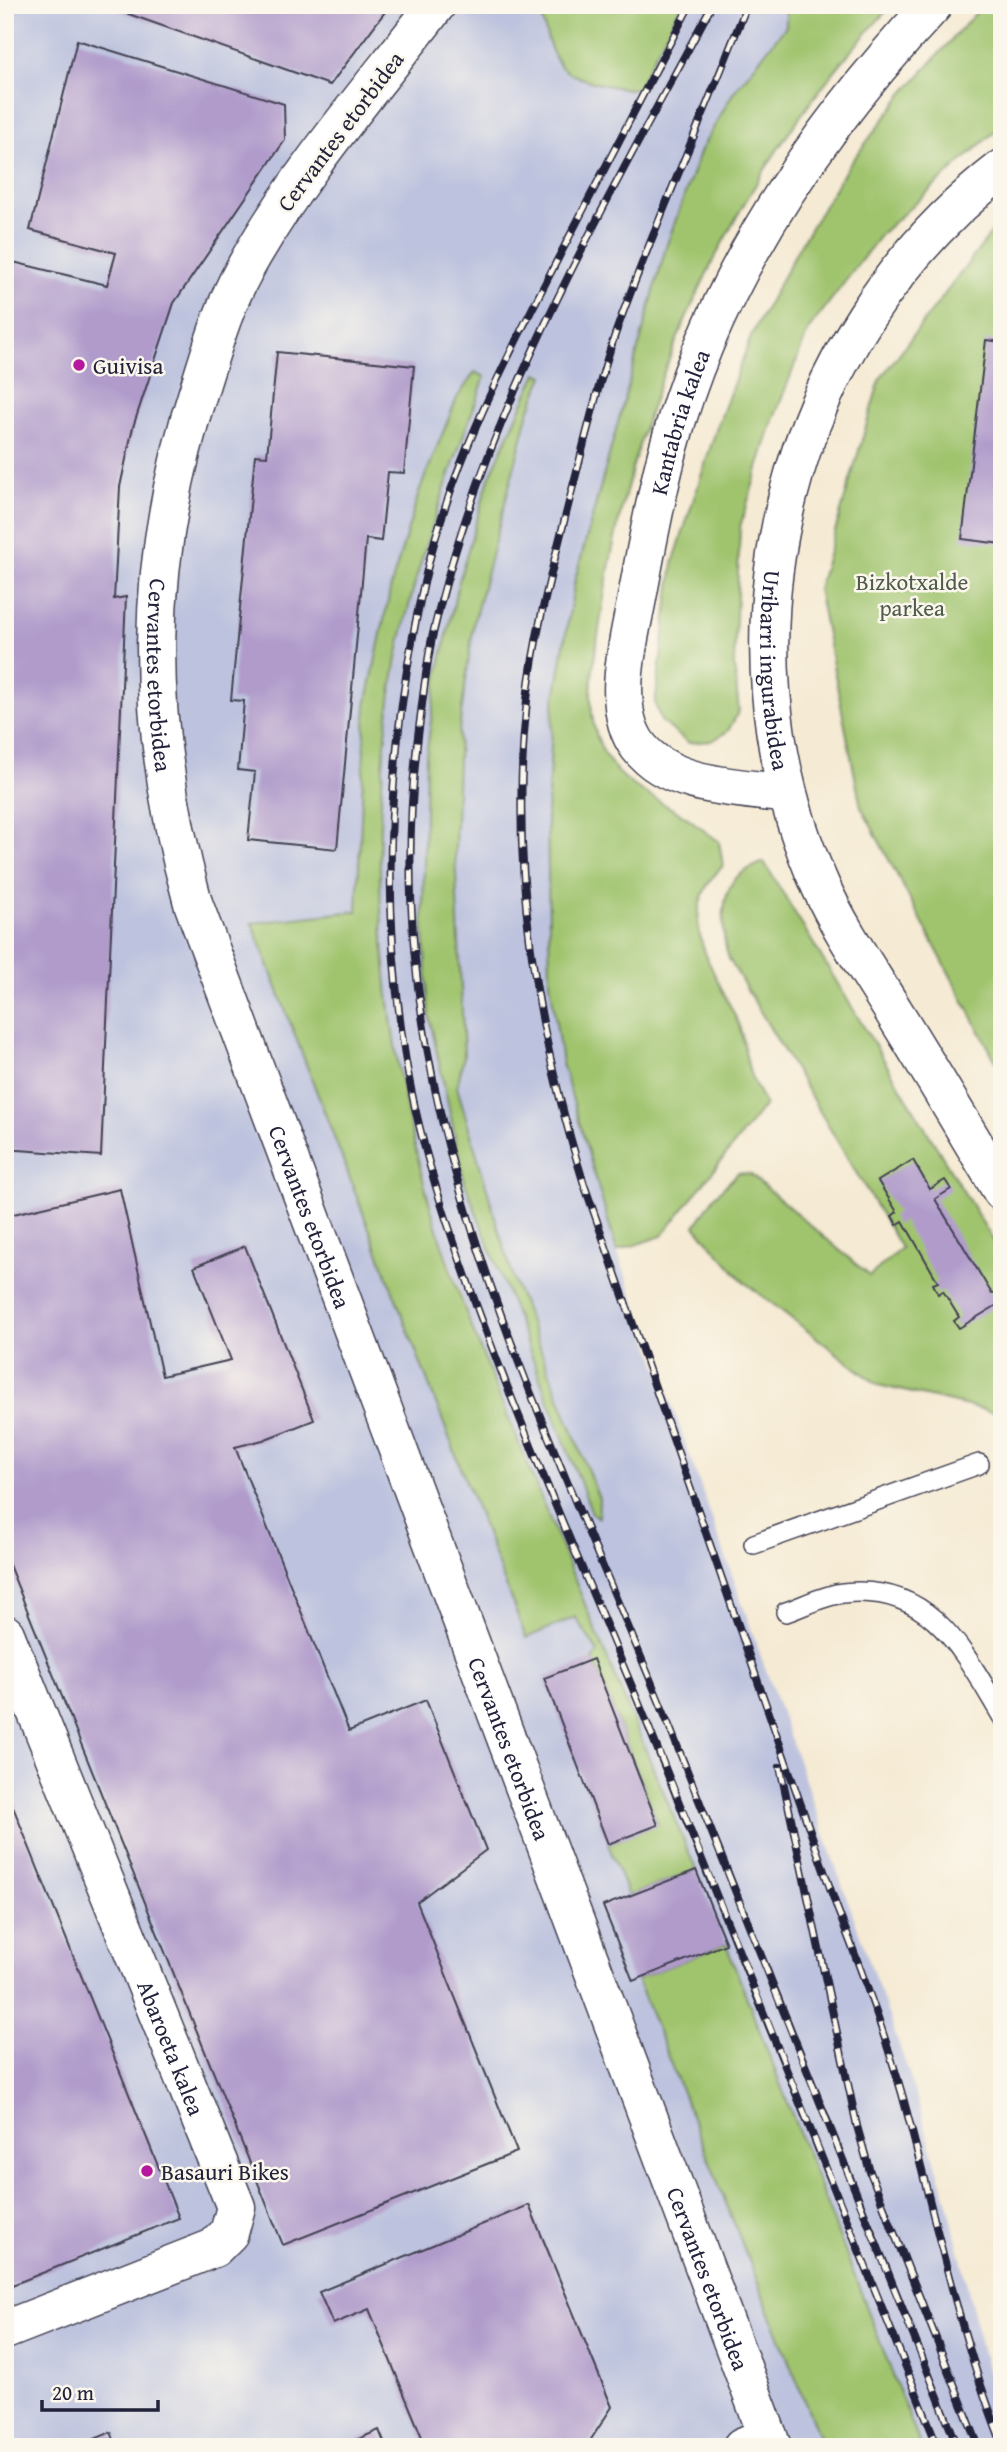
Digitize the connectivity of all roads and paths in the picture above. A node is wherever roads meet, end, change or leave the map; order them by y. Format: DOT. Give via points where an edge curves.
graph roads {
  1 [pos="436,5"];
  2 [pos="933,5"];
  3 [pos="1002,169"];
  4 [pos="787,794"];
  5 [pos="1002,1191"];
  6 [pos="979,1464"];
  7 [pos="754,1544"];
  8 [pos="786,1612"];
  9 [pos="5,1634"];
  10 [pos="1002,1716"];
  11 [pos="5,2330"];
  12 [pos="761,2443"];
  1 -- 12 [label="street, Cervantes etorbidea" via="280,209 222,317 183,437 162,549 154,622 163,768 192,903 484,1674"];
  2 -- 4 [label="street, Kantabria kalea" via="851,99 799,169 723,305 669,445 634,611 625,694 628,727 638,746 673,772"];
  3 -- 4 [label="street, Uribarri ingurabidea" via="971,193 889,284 843,354 796,459 771,585 769,646 774,723"];
  4 -- 5 [label="street, Uribarri ingurabidea" via="821,887 846,934"];
  6 -- 7 [label="lane"];
  8 -- 10 [label="lane" via="840,1593 881,1592 923,1609 958,1645"];
  9 -- 11 [label="street, Abaroeta kalea" via="236,2207 229,2233 214,2248"];
}
